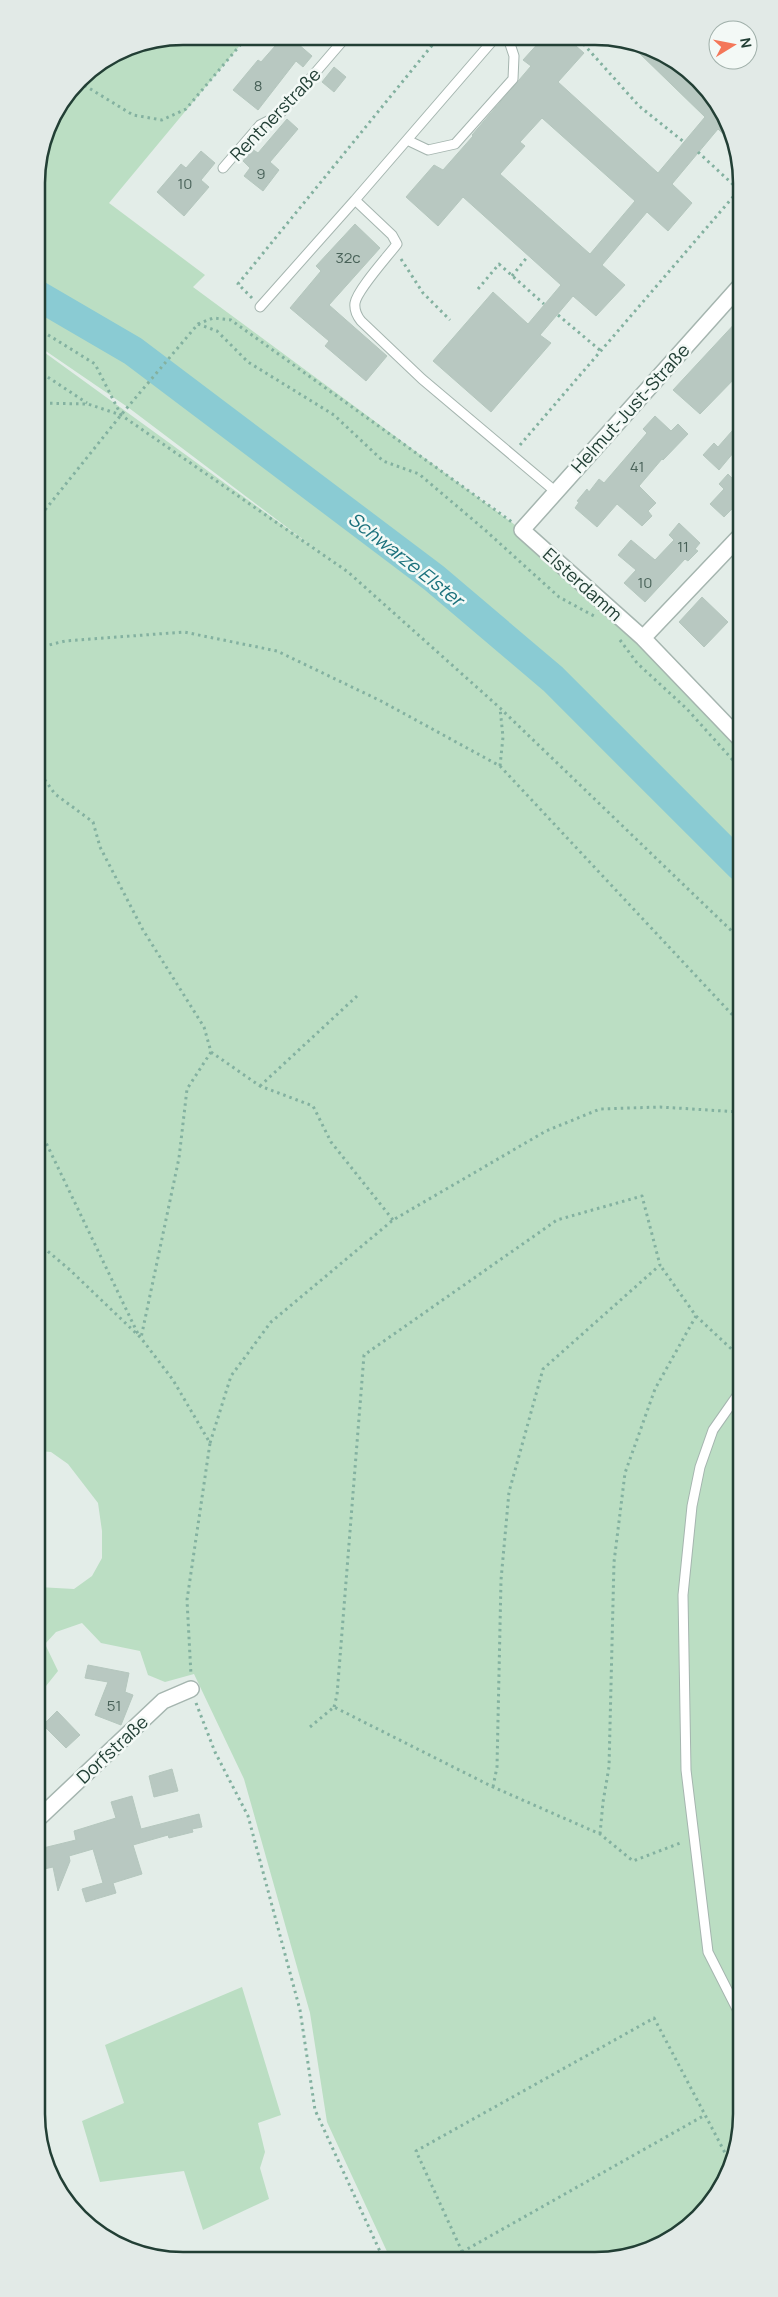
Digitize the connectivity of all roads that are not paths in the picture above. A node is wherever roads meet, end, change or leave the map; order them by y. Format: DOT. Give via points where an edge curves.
graph roads {
  1 [pos="339,45"];
  2 [pos="489,45"];
  3 [pos="510,45"];
  4 [pos="407,140"];
  5 [pos="223,168"];
  6 [pos="355,200"];
  7 [pos="733,294"];
  8 [pos="260,307"];
  9 [pos="556,492"];
  10 [pos="522,530"];
  11 [pos="733,544"];
  12 [pos="643,638"];
  13 [pos="733,732"];
  14 [pos="733,1400"];
  15 [pos="191,1689"];
  16 [pos="45,1812"];
  17 [pos="733,2001"];
  1 -- 5 [label="lane, Rentnerstraße" via="278,116 260,125"];
  2 -- 4 [label="lane"];
  3 -- 4 [label="lane" via="514,56 513,80 454,144 428,150"];
  4 -- 6 [label="lane"];
  6 -- 8 [label="lane"];
  6 -- 9 [label="lane" via="397,244 358,295 356,314 422,379"];
  7 -- 9 [label="street, Helmut-Just-Straße"];
  9 -- 10 [label="street, Helmut-Just-Straße"];
  10 -- 12 [label="street, Elsterdamm"];
  11 -- 12 [label="street"];
  12 -- 13 [label="street, Elsterdamm"];
  14 -- 17 [label="lane" via="713,1430 700,1467 692,1506 684,1586 686,1770 708,1952"];
  15 -- 16 [label="street, Dorfstraße" via="163,1701"];
}
